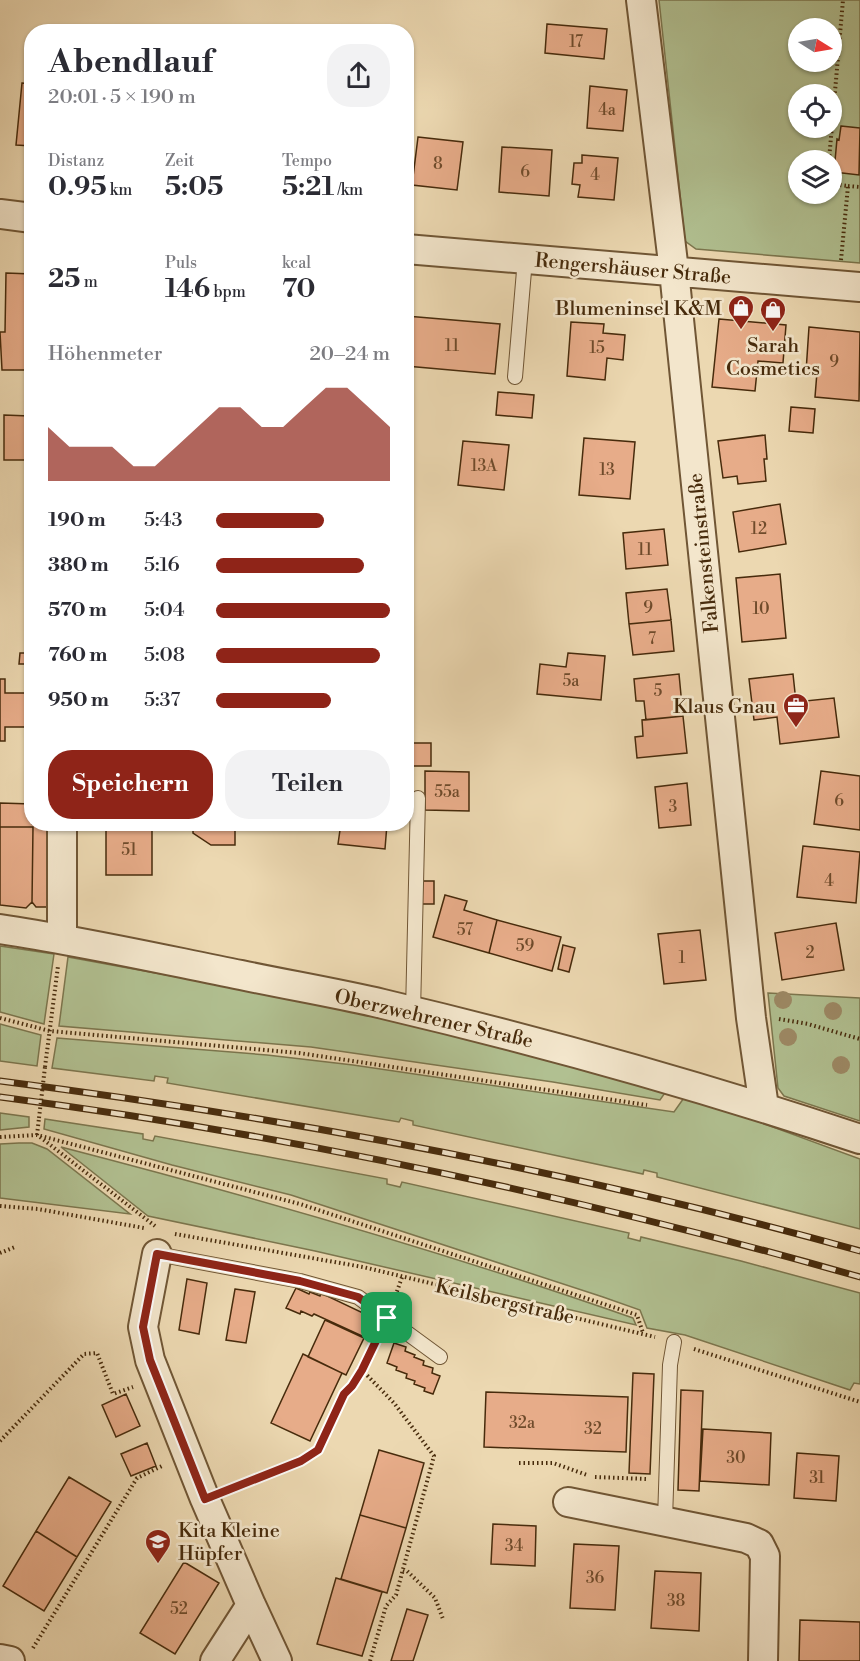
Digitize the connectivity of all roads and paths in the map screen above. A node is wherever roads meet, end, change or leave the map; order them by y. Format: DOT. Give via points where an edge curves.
graph roads {
  1 [pos="641,0"];
  2 [pos="843,0"];
  3 [pos="831,150"];
  4 [pos="842,185"];
  5 [pos="848,186"];
  6 [pos="860,187"];
  7 [pos="0,214"];
  8 [pos="24,217"];
  9 [pos="414,250"];
  10 [pos="525,259"];
  11 [pos="674,271"];
  12 [pos="849,286"];
  13 [pos="515,377"];
  14 [pos="418,798"];
  15 [pos="62,831"];
  16 [pos="0,929"];
  17 [pos="60,952"];
  18 [pos="413,1012"];
  19 [pos="0,1018"];
  20 [pos="779,1019"];
  21 [pos="50,1031"];
  22 [pos="860,1039"];
  23 [pos="678,1082"];
  24 [pos="764,1107"];
  25 [pos="37,1135"];
  26 [pos="0,1137"];
  27 [pos="860,1139"];
  28 [pos="0,1206"];
  29 [pos="133,1211"];
  30 [pos="164,1240"];
  31 [pos="15,1246"];
  32 [pos="0,1253"];
  33 [pos="402,1276"];
  34 [pos="387,1318"];
  35 [pos="644,1334"];
  36 [pos="674,1342"];
  37 [pos="440,1357"];
  38 [pos="362,1370"];
  39 [pos="158,1378"];
  40 [pos="859,1401"];
  41 [pos="0,1442"];
  42 [pos="187,1454"];
  43 [pos="519,1463"];
  44 [pos="666,1479"];
  45 [pos="205,1499"];
  46 [pos="568,1502"];
  47 [pos="665,1520"];
  48 [pos="403,1570"];
  49 [pos="251,1605"];
  50 [pos="443,1619"];
  51 [pos="21,1656"];
  52 [pos="0,1659"];
  53 [pos="215,1661"];
  54 [pos="277,1661"];
  55 [pos="370,1661"];
  56 [pos="763,1661"];
  1 -- 11 [label="street, Falkensteinstraße"];
  2 -- 3 [label="path"];
  4 -- 5 [label="path"];
  5 -- 6 [label="path"];
  5 -- 12 [label="path"];
  7 -- 8 [label="street"];
  9 -- 10 [label="street, Rengershäuser Straße"];
  10 -- 11 [label="street, Rengershäuser Straße"];
  10 -- 13 [label="lane"];
  11 -- 12 [label="street, Rengershäuser Straße"];
  11 -- 24 [label="street, Falkensteinstraße" via="751,1018"];
  14 -- 18 [label="lane"];
  15 -- 17 [label="street"];
  16 -- 17 [label="street, Oberzwehrener Straße"];
  17 -- 18 [label="street, Oberzwehrener Straße"];
  17 -- 21 [label="path"];
  18 -- 23 [label="street, Oberzwehrener Straße"];
  19 -- 21 [label="path"];
  20 -- 22 [label="path"];
  21 -- 23 [label="path" via="299,1053 664,1107"];
  21 -- 25 [label="path, bridge"];
  23 -- 24 [label="street, Oberzwehrener Straße"];
  24 -- 27 [label="street, Oberzwehrener Straße"];
  25 -- 26 [label="path"];
  25 -- 29 [label="path"];
  25 -- 35 [label="path" via="300,1204 519,1275 637,1315"];
  28 -- 30 [label="path, Keilsbergstraße" via="38,1209"];
  30 -- 33 [label="path, Keilsbergstraße" via="363,1267"];
  30 -- 34 [label="lane" via="358,1297"];
  30 -- 39 [label="street" via="143,1327"];
  31 -- 32 [label="path"];
  33 -- 34 [label="path"];
  33 -- 35 [label="path, Keilsbergstraße"];
  34 -- 37 [label="lane"];
  34 -- 38 [label="path"];
  35 -- 36 [label="path, Keilsbergstraße"];
  36 -- 40 [label="path, Keilsbergstraße"];
  36 -- 44 [label="lane"];
  38 -- 45 [label="path" via="344,1394 318,1450 301,1461"];
  38 -- 48 [label="path" via="394,1403 434,1456"];
  39 -- 41 [label="path" via="113,1394 97,1353 84,1354"];
  39 -- 42 [label="street"];
  42 -- 45 [label="street"];
  42 -- 51 [label="path" via="137,1478"];
  43 -- 44 [label="path" via="553,1463 591,1477"];
  44 -- 47 [label="lane"];
  45 -- 49 [label="street"];
  46 -- 47 [label="street"];
  47 -- 56 [label="street" via="759,1544 765,1556"];
  48 -- 50 [label="path" via="435,1598"];
  48 -- 55 [label="path" via="396,1595 386,1606"];
  49 -- 53 [label="street"];
  49 -- 54 [label="street"];
  51 -- 52 [label="street"];
}
